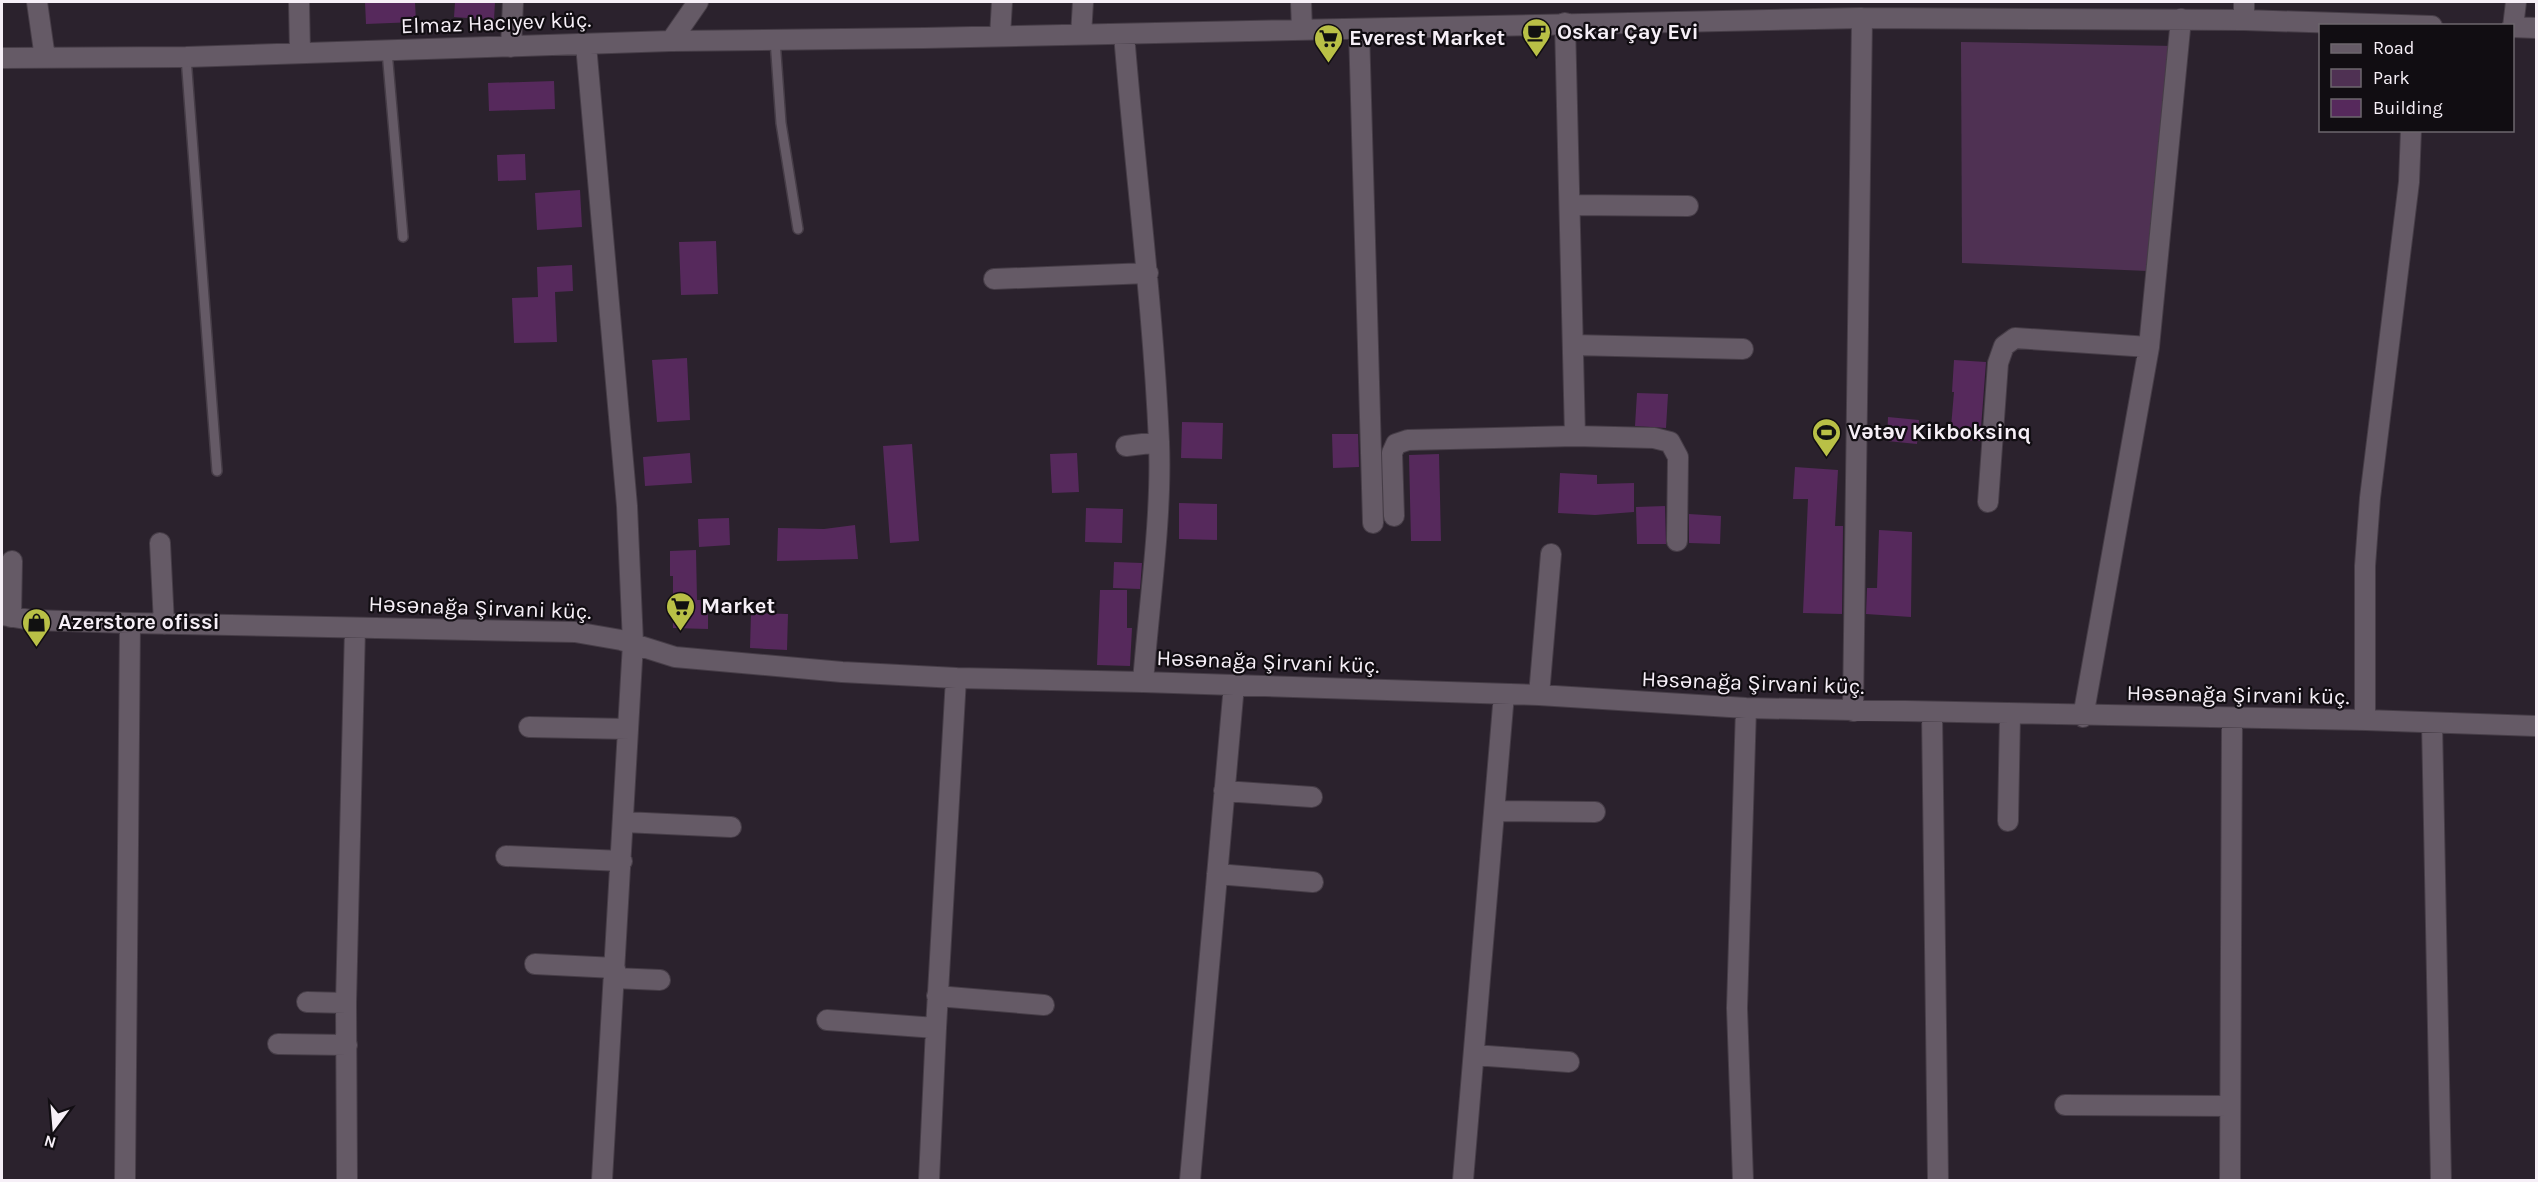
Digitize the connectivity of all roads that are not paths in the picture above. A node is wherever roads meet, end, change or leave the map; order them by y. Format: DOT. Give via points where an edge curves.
graph roads {
  1 [pos="37,2"];
  2 [pos="299,2"];
  3 [pos="513,2"];
  4 [pos="698,2"];
  5 [pos="1002,2"];
  6 [pos="1083,2"];
  7 [pos="1301,2"];
  8 [pos="2516,2"];
  9 [pos="2013,9"];
  10 [pos="2244,11"];
  11 [pos="1862,18"];
  12 [pos="2181,20"];
  13 [pos="1565,23"];
  14 [pos="2402,24"];
  15 [pos="2513,24"];
  16 [pos="2514,27"];
  17 [pos="2536,28"];
  18 [pos="1359,29"];
  19 [pos="1302,30"];
  20 [pos="1124,34"];
  21 [pos="1081,35"];
  22 [pos="1000,36"];
  23 [pos="775,40"];
  24 [pos="671,41"];
  25 [pos="586,45"];
  26 [pos="511,47"];
  27 [pos="387,51"];
  28 [pos="300,53"];
  29 [pos="186,57"];
  30 [pos="2,58"];
  31 [pos="45,58"];
  32 [pos="2411,132"];
  33 [pos="1570,205"];
  34 [pos="1688,206"];
  35 [pos="798,229"];
  36 [pos="403,237"];
  37 [pos="1148,273"];
  38 [pos="994,279"];
  39 [pos="1573,345"];
  40 [pos="2149,347"];
  41 [pos="1743,349"];
  42 [pos="1575,436"];
  43 [pos="1159,442"];
  44 [pos="1126,446"];
  45 [pos="217,471"];
  46 [pos="1988,502"];
  47 [pos="1394,516"];
  48 [pos="1373,523"];
  49 [pos="1677,541"];
  50 [pos="160,543"];
  51 [pos="1551,554"];
  52 [pos="12,561"];
  53 [pos="6,616"];
  54 [pos="130,623"];
  55 [pos="164,624"];
  56 [pos="355,627"];
  57 [pos="633,643"];
  58 [pos="956,678"];
  59 [pos="1143,681"];
  60 [pos="1234,685"];
  61 [pos="1504,694"];
  62 [pos="1539,695"];
  63 [pos="1746,708"];
  64 [pos="1853,711"];
  65 [pos="2536,711"];
  66 [pos="1932,713"];
  67 [pos="2010,715"];
  68 [pos="2083,717"];
  69 [pos="2232,719"];
  70 [pos="2365,720"];
  71 [pos="2432,723"];
  72 [pos="2536,726"];
  73 [pos="529,727"];
  74 [pos="628,729"];
  75 [pos="1224,791"];
  76 [pos="1312,797"];
  77 [pos="1495,811"];
  78 [pos="1595,812"];
  79 [pos="2008,821"];
  80 [pos="624,822"];
  81 [pos="731,827"];
  82 [pos="506,856"];
  83 [pos="622,861"];
  84 [pos="1217,874"];
  85 [pos="1313,882"];
  86 [pos="535,964"];
  87 [pos="614,973"];
  88 [pos="660,981"];
  89 [pos="938,996"];
  90 [pos="307,1002"];
  91 [pos="346,1003"];
  92 [pos="1044,1005"];
  93 [pos="827,1020"];
  94 [pos="936,1028"];
  95 [pos="278,1044"];
  96 [pos="347,1045"];
  97 [pos="1474,1055"];
  98 [pos="1569,1062"];
  99 [pos="2065,1105"];
  100 [pos="2230,1106"];
  101 [pos="125,1180"];
  102 [pos="347,1180"];
  103 [pos="602,1180"];
  104 [pos="929,1180"];
  105 [pos="1190,1180"];
  106 [pos="1463,1180"];
  107 [pos="1743,1180"];
  108 [pos="1938,1180"];
  109 [pos="2230,1180"];
  110 [pos="2441,1180"];
  1 -- 31 [label="street"];
  2 -- 28 [label="street"];
  3 -- 26 [label="street"];
  4 -- 24 [label="street"];
  5 -- 22 [label="street"];
  6 -- 21 [label="street"];
  7 -- 19 [label="street"];
  8 -- 15 [label="street"];
  9 -- 11 [label="street, Elmaz Hacıyev küç."];
  9 -- 12 [label="street, Elmaz Hacıyev küç."];
  10 -- 12 [label="street, Elmaz Hacıyev küç."];
  10 -- 14 [label="street, Elmaz Hacıyev küç."];
  11 -- 13 [label="street, Elmaz Hacıyev küç."];
  11 -- 64 [label="street"];
  12 -- 40 [label="street"];
  13 -- 18 [label="street, Elmaz Hacıyev küç."];
  13 -- 33 [label="street"];
  16 -- 17 [label="street"];
  18 -- 19 [label="street, Elmaz Hacıyev küç."];
  18 -- 48 [label="street"];
  19 -- 20 [label="street, Elmaz Hacıyev küç."];
  20 -- 21 [label="street, Elmaz Hacıyev küç."];
  20 -- 37 [label="street"];
  21 -- 22 [label="street, Elmaz Hacıyev küç."];
  22 -- 23 [label="street, Elmaz Hacıyev küç."];
  23 -- 24 [label="street, Elmaz Hacıyev küç."];
  23 -- 35 [label="lane" via="781,123"];
  24 -- 25 [label="street, Elmaz Hacıyev küç."];
  25 -- 26 [label="street, Elmaz Hacıyev küç."];
  25 -- 57 [label="street" via="627,506"];
  26 -- 27 [label="street, Elmaz Hacıyev küç."];
  27 -- 28 [label="street, Elmaz Hacıyev küç."];
  27 -- 36 [label="lane"];
  28 -- 29 [label="street, Elmaz Hacıyev küç."];
  29 -- 31 [label="street, Elmaz Hacıyev küç."];
  29 -- 45 [label="lane"];
  30 -- 31 [label="street, Elmaz Hacıyev küç."];
  32 -- 70 [label="street" via="2409,182 2370,498 2365,566"];
  33 -- 34 [label="street"];
  33 -- 39 [label="street"];
  37 -- 38 [label="street"];
  37 -- 43 [label="street"];
  39 -- 41 [label="street"];
  39 -- 42 [label="street"];
  40 -- 46 [label="street" via="2015,338 2004,346 1998,363"];
  40 -- 68 [label="street"];
  42 -- 47 [label="street" via="1408,440 1396,444 1392,453"];
  42 -- 49 [label="street" via="1670,442 1678,457"];
  43 -- 44 [label="street"];
  43 -- 59 [label="street" via="1159,490"];
  50 -- 55 [label="street"];
  51 -- 62 [label="street"];
  52 -- 53 [label="street"];
  53 -- 54 [label="street, Həsənağa Şirvani küç."];
  54 -- 55 [label="street, Həsənağa Şirvani küç."];
  54 -- 101 [label="street"];
  55 -- 56 [label="street, Həsənağa Şirvani küç."];
  56 -- 57 [label="street, Həsənağa Şirvani küç." via="575,632"];
  56 -- 91 [label="street"];
  57 -- 58 [label="street, Həsənağa Şirvani küç." via="662,654 699,659"];
  57 -- 74 [label="street"];
  58 -- 59 [label="street, Həsənağa Şirvani küç."];
  58 -- 89 [label="street"];
  59 -- 60 [label="street, Həsənağa Şirvani küç."];
  60 -- 61 [label="street, Həsənağa Şirvani küç."];
  60 -- 75 [label="street"];
  61 -- 62 [label="street, Həsənağa Şirvani küç."];
  61 -- 77 [label="street"];
  62 -- 63 [label="street, Həsənağa Şirvani küç."];
  63 -- 64 [label="street, Həsənağa Şirvani küç."];
  63 -- 107 [label="street" via="1737,1008"];
  64 -- 66 [label="street, Həsənağa Şirvani küç."];
  65 -- 72 [label="street"];
  66 -- 67 [label="street, Həsənağa Şirvani küç."];
  66 -- 108 [label="street"];
  67 -- 68 [label="street, Həsənağa Şirvani küç."];
  67 -- 79 [label="street"];
  68 -- 69 [label="street, Həsənağa Şirvani küç."];
  69 -- 70 [label="street, Həsənağa Şirvani küç."];
  69 -- 100 [label="street"];
  70 -- 71 [label="street, Həsənağa Şirvani küç."];
  71 -- 72 [label="street, Həsənağa Şirvani küç."];
  71 -- 110 [label="street"];
  73 -- 74 [label="street"];
  74 -- 80 [label="street"];
  75 -- 76 [label="street"];
  75 -- 84 [label="street"];
  77 -- 78 [label="street"];
  77 -- 97 [label="street"];
  80 -- 81 [label="street"];
  80 -- 83 [label="street"];
  82 -- 83 [label="street"];
  83 -- 87 [label="street"];
  84 -- 85 [label="street"];
  84 -- 105 [label="street"];
  86 -- 87 [label="street"];
  87 -- 88 [label="street"];
  87 -- 103 [label="street"];
  89 -- 92 [label="street"];
  89 -- 94 [label="street"];
  90 -- 91 [label="street"];
  91 -- 96 [label="street"];
  93 -- 94 [label="street"];
  94 -- 104 [label="street"];
  95 -- 96 [label="street"];
  96 -- 102 [label="street"];
  97 -- 98 [label="street"];
  97 -- 106 [label="street"];
  99 -- 100 [label="street"];
  100 -- 109 [label="street"];
}
